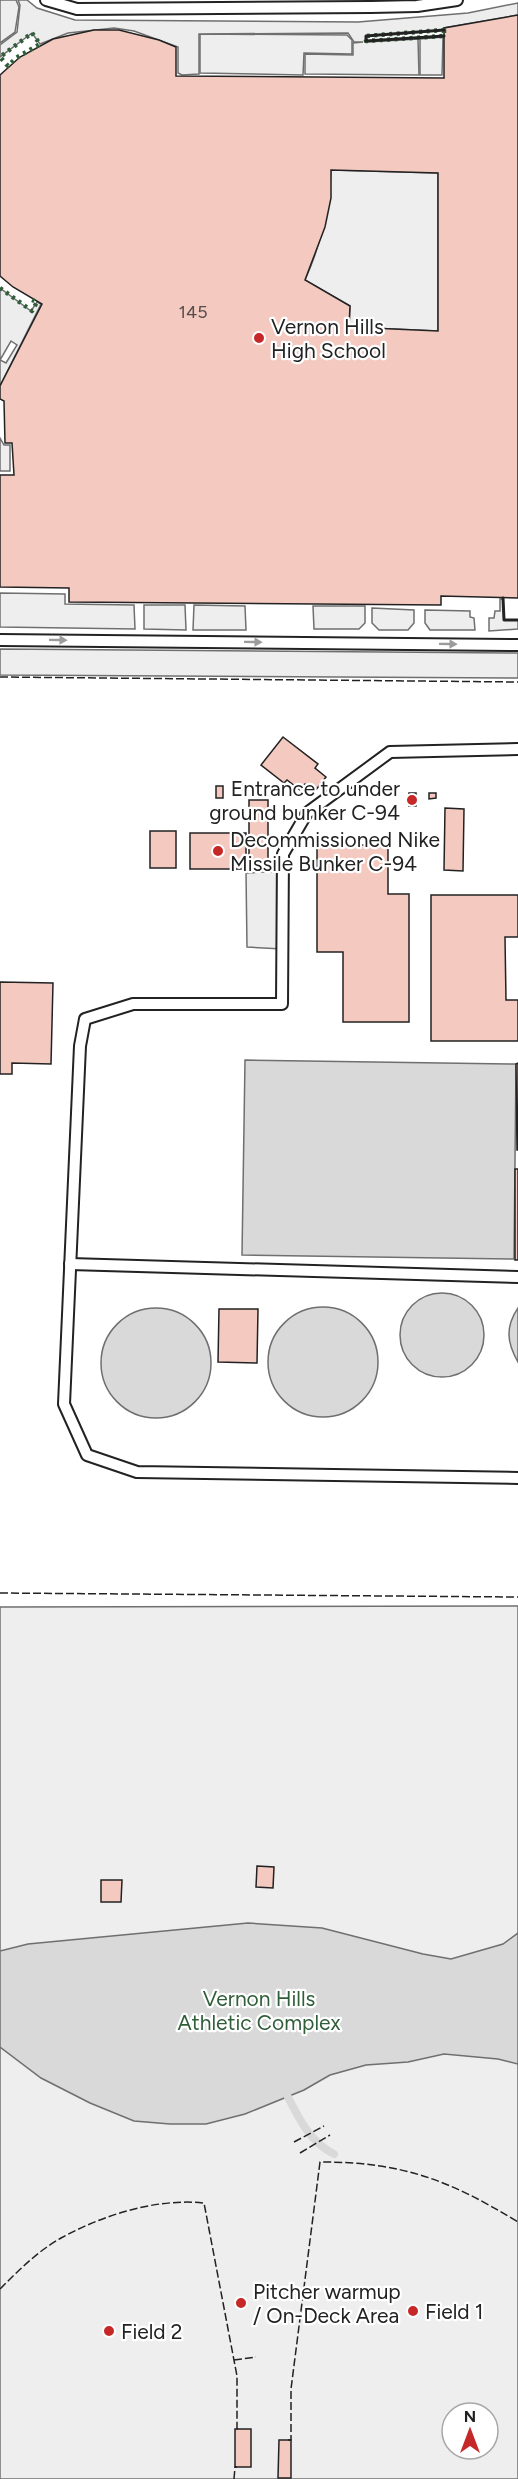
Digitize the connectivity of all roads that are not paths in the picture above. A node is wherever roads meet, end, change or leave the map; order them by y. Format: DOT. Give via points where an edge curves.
graph roads {
  1 [pos="46,0"];
  2 [pos="457,0"];
  3 [pos="0,640"];
  4 [pos="518,645"];
  5 [pos="518,749"];
  6 [pos="70,1264"];
  7 [pos="518,1277"];
  8 [pos="518,1478"];
  1 -- 2 [label="lane" via="88,9 371,8"];
  3 -- 4 [label="lane, one-way"];
  5 -- 6 [label="lane" via="390,752 306,813 283,854 282,1004 133,1004 85,1019 80,1046"];
  6 -- 7 [label="lane"];
  6 -- 8 [label="lane" via="64,1404 87,1455 137,1472"];
}
